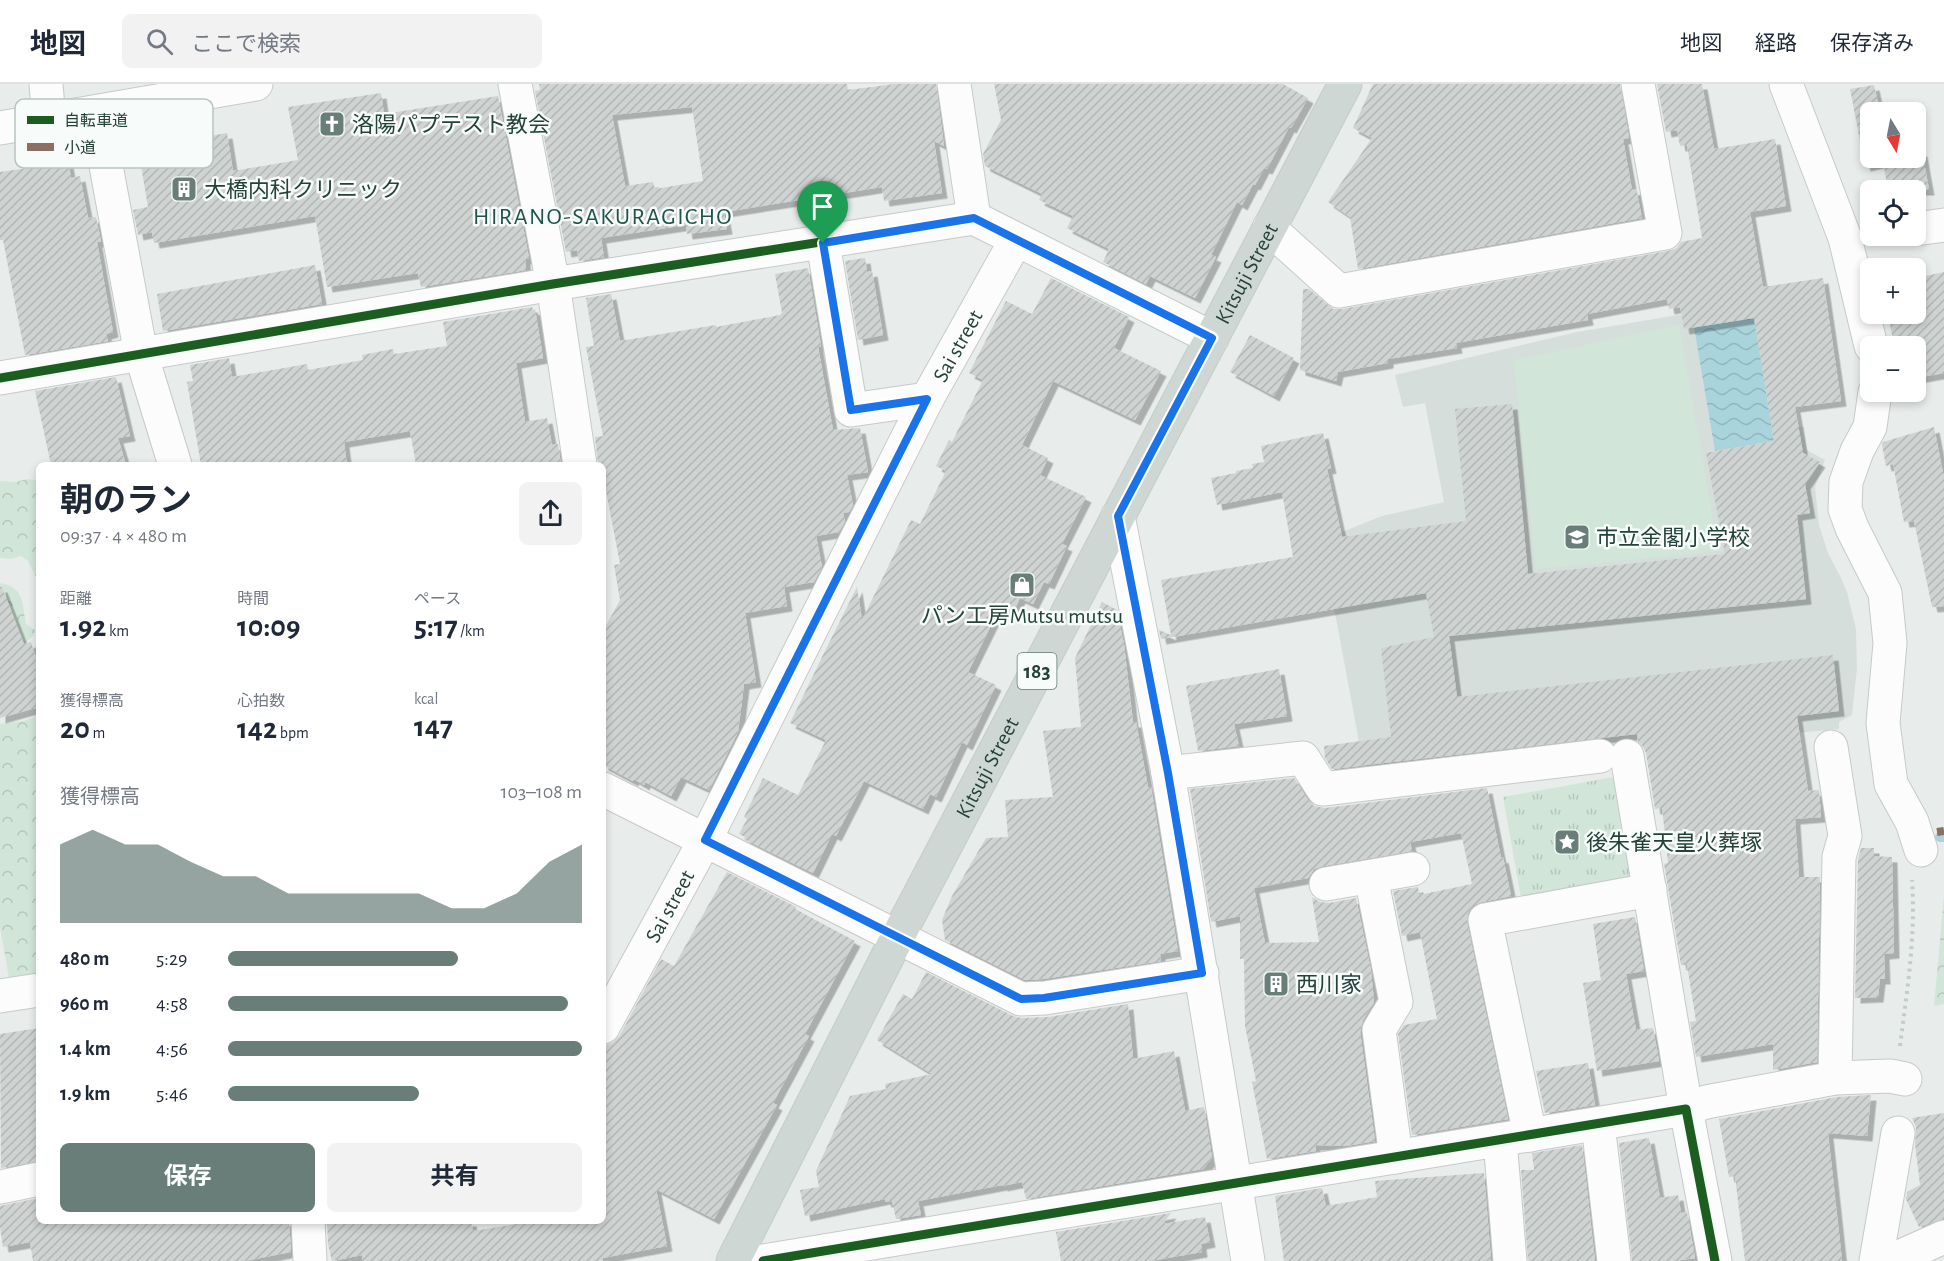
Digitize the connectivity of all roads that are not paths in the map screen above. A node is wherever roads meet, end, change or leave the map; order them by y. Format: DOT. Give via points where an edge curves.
graph roads {
  1 [pos="46,84"];
  2 [pos="256,84"];
  3 [pos="515,84"];
  4 [pos="954,84"];
  5 [pos="1345,84"];
  6 [pos="1638,84"];
  7 [pos="1786,84"];
  8 [pos="47,99"];
  9 [pos="170,99"];
  10 [pos="15,126"];
  11 [pos="0,128"];
  12 [pos="106,168"];
  13 [pos="974,218"];
  14 [pos="1269,228"];
  15 [pos="1016,240"];
  16 [pos="823,243"];
  17 [pos="553,284"];
  18 [pos="1869,336"];
  19 [pos="1212,338"];
  20 [pos="141,354"];
  21 [pos="0,378"];
  22 [pos="927,399"];
  23 [pos="1874,402"];
  24 [pos="174,462"];
  25 [pos="580,462"];
  26 [pos="1118,516"];
  27 [pos="1831,747"];
  28 [pos="1168,773"];
  29 [pos="606,790"];
  30 [pos="705,840"];
  31 [pos="1921,850"];
  32 [pos="1413,869"];
  33 [pos="1371,877"];
  34 [pos="1326,884"];
  35 [pos="1650,890"];
  36 [pos="897,938"];
  37 [pos="1202,973"];
  38 [pos="36,990"];
  39 [pos="0,996"];
  40 [pos="606,1022"];
  41 [pos="1835,1078"];
  42 [pos="1905,1079"];
  43 [pos="1686,1109"];
  44 [pos="1598,1124"];
  45 [pos="1898,1133"];
  46 [pos="1515,1138"];
  47 [pos="1396,1157"];
  48 [pos="36,1180"];
  49 [pos="1236,1183"];
  50 [pos="0,1186"];
  51 [pos="308,1224"];
  52 [pos="1944,1237"];
  53 [pos="310,1261"];
  54 [pos="733,1261"];
  55 [pos="763,1261"];
  56 [pos="1248,1261"];
  57 [pos="1510,1261"];
  58 [pos="1614,1261"];
  59 [pos="1715,1261"];
  60 [pos="1876,1261"];
  61 [pos="1890,1261"];
  1 -- 8 [label="street"];
  2 -- 9 [label="street"];
  3 -- 17 [label="street"];
  4 -- 13 [label="street"];
  5 -- 14 [label="main road, Kitsuji Street / 183"];
  6 -- 14 [label="street" via="1665,233 1339,291"];
  7 -- 18 [label="street" via="1845,238"];
  10 -- 11 [label="street"];
  12 -- 20 [label="street"];
  13 -- 15 [label="street"];
  13 -- 16 [label="street"];
  14 -- 19 [label="main road, Kitsuji Street / 183"];
  15 -- 19 [label="street"];
  15 -- 22 [label="street, Sai street"];
  16 -- 17 [label="street"];
  16 -- 22 [label="street" via="851,410"];
  17 -- 20 [label="street"];
  17 -- 25 [label="street"];
  19 -- 26 [label="main road, Kitsuji Street / 183"];
  20 -- 21 [label="street"];
  20 -- 24 [label="street"];
  22 -- 30 [label="street, Sai street"];
  23 -- 31 [label="street" via="1870,427 1846,482 1845,509 1885,593 1890,643 1883,723 1891,784 1912,822"];
  26 -- 28 [label="street"];
  26 -- 36 [label="main road, Kitsuji Street / 183"];
  27 -- 41 [label="street" via="1845,836 1839,857"];
  28 -- 35 [label="street" via="1303,758 1323,789 1613,756"];
  28 -- 37 [label="street"];
  29 -- 30 [label="street"];
  30 -- 36 [label="street"];
  30 -- 40 [label="street, Sai street"];
  32 -- 33 [label="street"];
  33 -- 34 [label="street"];
  33 -- 47 [label="street" via="1396,1002 1379,1030"];
  35 -- 43 [label="street"];
  35 -- 46 [label="street" via="1485,920"];
  36 -- 37 [label="street" via="1021,999"];
  36 -- 54 [label="main road, Kitsuji Street / 183"];
  37 -- 49 [label="street"];
  38 -- 39 [label="street"];
  41 -- 42 [label="street"];
  41 -- 43 [label="street"];
  43 -- 44 [label="street"];
  43 -- 59 [label="street"];
  44 -- 46 [label="street"];
  44 -- 58 [label="street"];
  45 -- 60 [label="street"];
  46 -- 47 [label="street"];
  46 -- 57 [label="street"];
  47 -- 49 [label="street"];
  48 -- 50 [label="street"];
  49 -- 55 [label="street"];
  49 -- 56 [label="street"];
  51 -- 53 [label="street"];
  52 -- 61 [label="street"];
}
